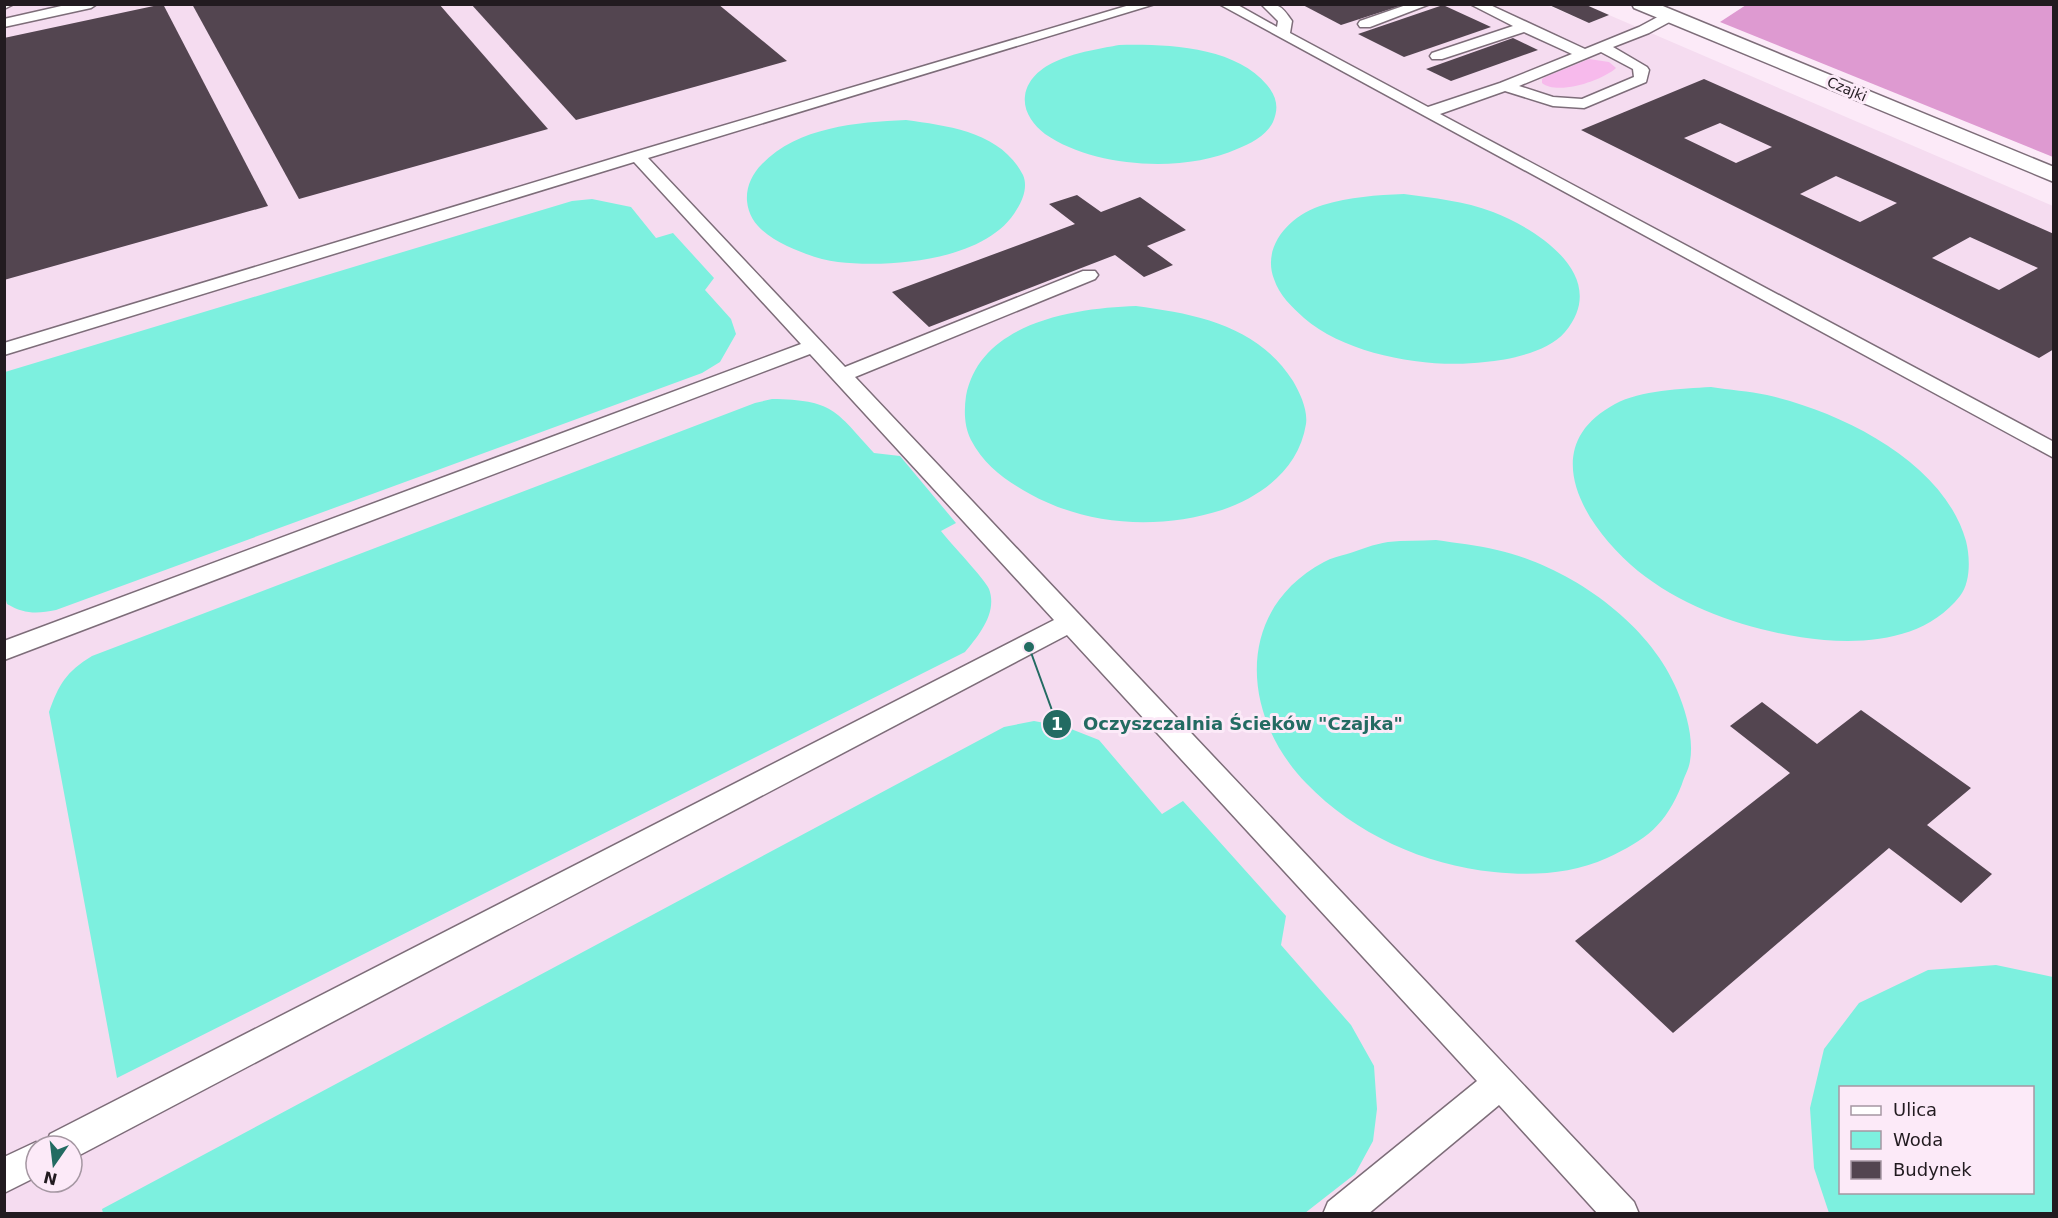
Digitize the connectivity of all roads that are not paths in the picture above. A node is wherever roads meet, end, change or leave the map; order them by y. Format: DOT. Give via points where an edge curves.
graph roads {
  1 [pos="91,4"];
  2 [pos="1149,4"];
  3 [pos="1225,4"];
  4 [pos="1267,4"];
  5 [pos="1424,4"];
  6 [pos="1476,4"];
  7 [pos="1641,4"];
  8 [pos="1692,4"];
  9 [pos="1670,16"];
  10 [pos="4,22"];
  11 [pos="1365,24"];
  12 [pos="1524,27"];
  13 [pos="1283,35"];
  14 [pos="1599,46"];
  15 [pos="1582,53"];
  16 [pos="1437,56"];
  17 [pos="1505,86"];
  18 [pos="1427,113"];
  19 [pos="637,156"];
  20 [pos="2054,175"];
  21 [pos="1089,275"];
  22 [pos="813,346"];
  23 [pos="4,350"];
  24 [pos="841,375"];
  25 [pos="2054,451"];
  26 [pos="1071,622"];
  27 [pos="4,651"];
  28 [pos="1500,1083"];
  29 [pos="84,1135"];
  30 [pos="24,1165"];
  31 [pos="4,1176"];
  32 [pos="1340,1214"];
  33 [pos="1622,1214"];
  1 -- 10 [label="lane"];
  2 -- 19 [label="lane"];
  3 -- 13 [label="lane"];
  4 -- 13 [label="lane" via="1285,21"];
  5 -- 11 [label="lane"];
  6 -- 12 [label="lane"];
  7 -- 9 [label="street, Czajki"];
  8 -- 9 [label="street"];
  9 -- 14 [label="lane"];
  9 -- 20 [label="street, Czajki"];
  12 -- 15 [label="lane"];
  12 -- 16 [label="lane"];
  13 -- 18 [label="lane"];
  14 -- 15 [label="lane"];
  14 -- 17 [label="lane" via="1642,69 1641,79 1576,104"];
  15 -- 17 [label="lane"];
  17 -- 18 [label="lane"];
  18 -- 25 [label="lane"];
  19 -- 22 [label="lane"];
  19 -- 23 [label="lane"];
  21 -- 24 [label="lane"];
  22 -- 24 [label="lane"];
  22 -- 27 [label="lane"];
  24 -- 26 [label="lane"];
  26 -- 28 [label="lane"];
  26 -- 29 [label="lane"];
  28 -- 32 [label="lane"];
  28 -- 33 [label="lane"];
  30 -- 31 [label="lane"];
}
